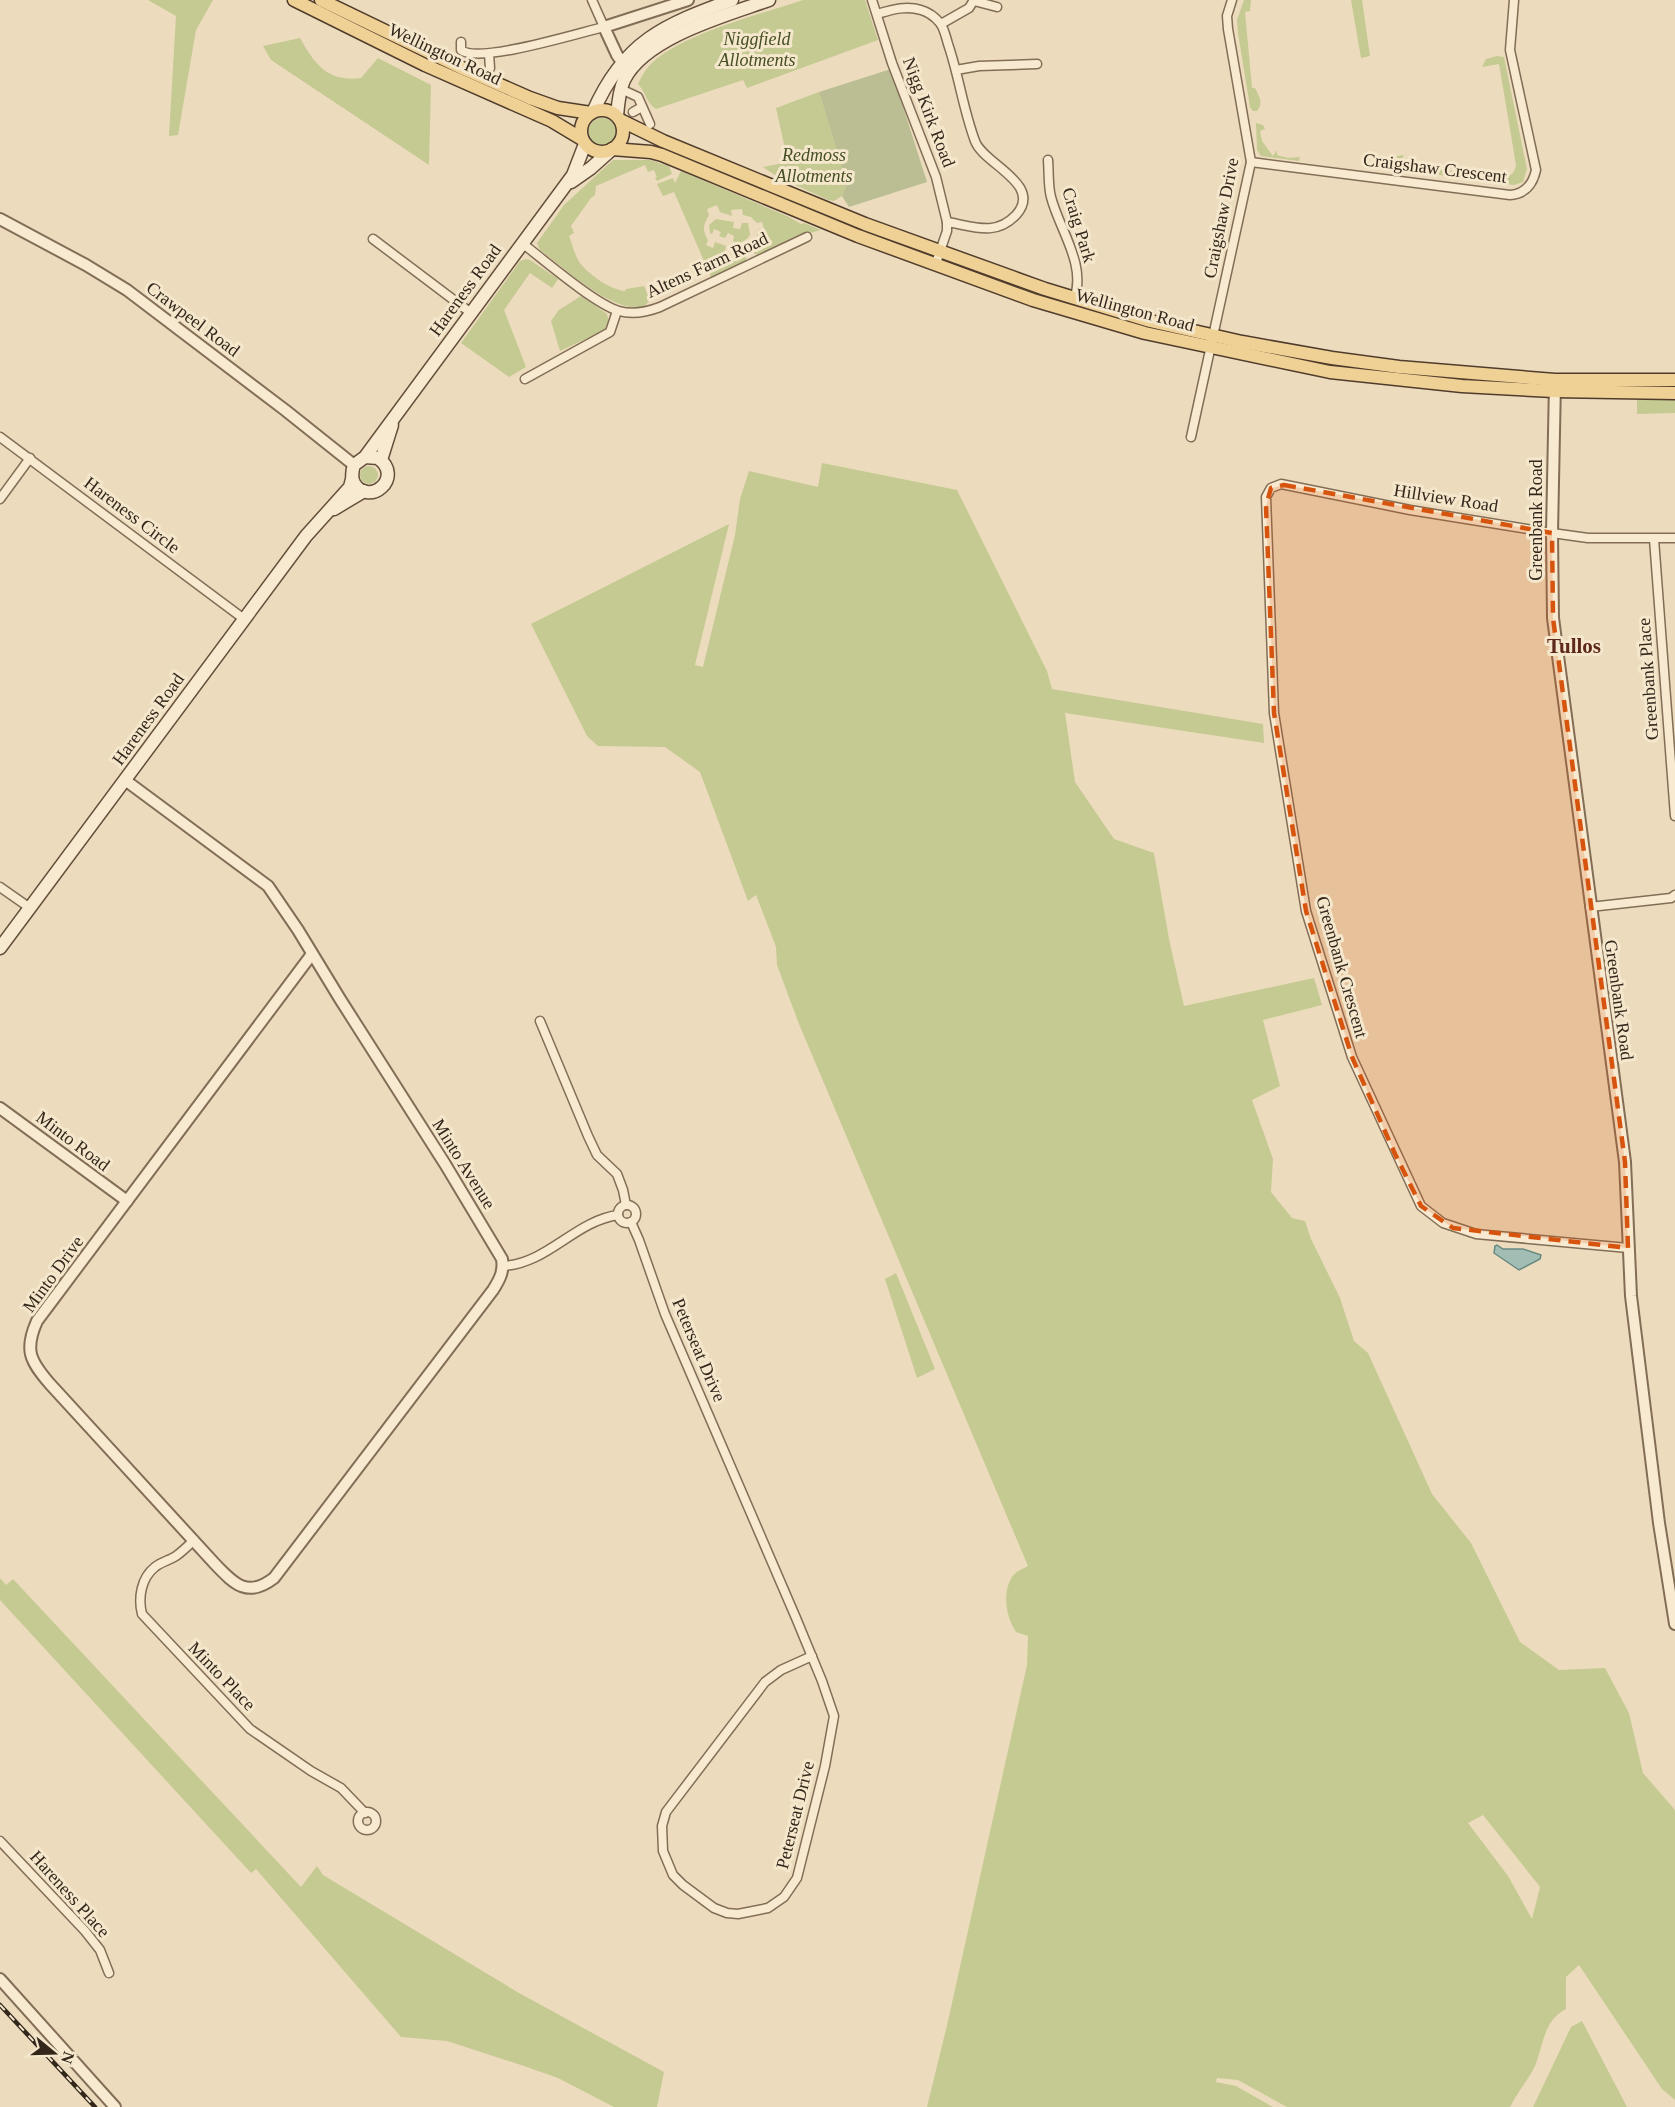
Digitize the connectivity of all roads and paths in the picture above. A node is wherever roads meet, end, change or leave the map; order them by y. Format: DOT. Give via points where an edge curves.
graph roads {
  1 [pos="294,0"];
  2 [pos="321,0"];
  3 [pos="592,0"];
  4 [pos="688,0"];
  5 [pos="732,0"];
  6 [pos="769,0"];
  7 [pos="872,0"];
  8 [pos="1232,0"];
  9 [pos="1514,0"];
  10 [pos="974,1"];
  11 [pos="996,7"];
  12 [pos="877,14"];
  13 [pos="941,24"];
  14 [pos="604,27"];
  15 [pos="461,42"];
  16 [pos="489,54"];
  17 [pos="1037,64"];
  18 [pos="626,67"];
  19 [pos="490,68"];
  20 [pos="956,70"];
  21 [pos="621,89"];
  22 [pos="642,107"];
  23 [pos="592,112"];
  24 [pos="633,112"];
  25 [pos="619,118"];
  26 [pos="650,124"];
  27 [pos="583,141"];
  28 [pos="611,150"];
  29 [pos="1048,160"];
  30 [pos="1251,162"];
  31 [pos="565,187"];
  32 [pos="0,219"];
  33 [pos="947,222"];
  34 [pos="807,237"];
  35 [pos="372,239"];
  36 [pos="522,243"];
  37 [pos="938,258"];
  38 [pos="1074,299"];
  39 [pos="617,311"];
  40 [pos="471,313"];
  41 [pos="1212,342"];
  42 [pos="525,379"];
  43 [pos="1675,380"];
  44 [pos="1554,385"];
  45 [pos="1675,393"];
  46 [pos="395,415"];
  47 [pos="0,436"];
  48 [pos="1191,437"];
  49 [pos="365,457"];
  50 [pos="30,458"];
  51 [pos="381,460"];
  52 [pos="354,465"];
  53 [pos="352,479"];
  54 [pos="1284,485"];
  55 [pos="364,491"];
  56 [pos="0,499"];
  57 [pos="328,513"];
  58 [pos="1552,533"];
  59 [pos="1654,538"];
  60 [pos="1675,538"];
  61 [pos="244,619"];
  62 [pos="125,780"];
  63 [pos="1675,816"];
  64 [pos="0,886"];
  65 [pos="1675,895"];
  66 [pos="1590,907"];
  67 [pos="30,908"];
  68 [pos="0,948"];
  69 [pos="312,954"];
  70 [pos="540,1021"];
  71 [pos="0,1108"];
  72 [pos="127,1201"];
  73 [pos="626,1205"];
  74 [pos="618,1215"];
  75 [pos="631,1222"];
  76 [pos="1628,1248"];
  77 [pos="503,1266"];
  78 [pos="194,1540"];
  79 [pos="1675,1624"];
  80 [pos="812,1656"];
  81 [pos="365,1812"];
  82 [pos="0,1842"];
  83 [pos="109,1973"];
  84 [pos="0,1980"];
  85 [pos="115,2107"];
  1 -- 27 [label="main road, Wellington Road" via="425,65 552,121"];
  2 -- 23 [label="main road, Wellington Road" via="530,98 558,108"];
  3 -- 14 [label="street"];
  4 -- 14 [label="street"];
  5 -- 18 [label="main road" via="658,31 636,48"];
  6 -- 18 [label="main road" via="704,23"];
  7 -- 12 [label="street, Nigg Kirk Road"];
  8 -- 30 [label="street, Craigshaw Drive" via="1228,29"];
  9 -- 30 [label="street, Craigshaw Crescent" via="1510,50 1536,170 1531,184 1521,193 1510,195"];
  10 -- 11 [label="street"];
  10 -- 13 [label="street"];
  12 -- 13 [label="street" via="915,8"];
  12 -- 33 [label="street, Nigg Kirk Road" via="936,177"];
  13 -- 20 [label="street, Nigg Kirk Road"];
  14 -- 16 [label="street"];
  14 -- 18 [label="street"];
  15 -- 16 [label="street" via="465,53"];
  16 -- 19 [label="street"];
  17 -- 20 [label="street"];
  18 -- 21 [label="main road"];
  18 -- 23 [label="main road" via="601,93"];
  20 -- 33 [label="street, Nigg Kirk Road" via="975,142 986,158 1018,182 1022,202 1016,215 994,228 982,230"];
  21 -- 22 [label="street" via="635,94"];
  21 -- 25 [label="main road"];
  22 -- 24 [label="street"];
  22 -- 26 [label="street"];
  23 -- 25 [label="main road" via="606,110"];
  23 -- 27 [label="main road" via="582,124"];
  25 -- 28 [label="main road" via="622,136"];
  25 -- 37 [label="main road, Wellington Road" via="640,131"];
  27 -- 28 [label="main road" via="596,152"];
  27 -- 31 [label="main road, Hareness Road" via="577,168"];
  28 -- 31 [label="main road, Hareness Road"];
  28 -- 37 [label="main road, Wellington Road" via="662,155 848,232"];
  29 -- 38 [label="street, Craig Park" via="1051,196 1078,276"];
  30 -- 41 [label="street, Craigshaw Drive"];
  31 -- 36 [label="main road, Hareness Road"];
  32 -- 52 [label="street, Crawpeel Road" via="127,290"];
  33 -- 37 [label="street, Nigg Kirk Road"];
  34 -- 39 [label="street, Altens Farm Road" via="653,310"];
  35 -- 40 [label="street"];
  36 -- 39 [label="street"];
  36 -- 40 [label="main road, Hareness Road"];
  37 -- 38 [label="main road, Wellington Road"];
  37 -- 41 [label="main road, Wellington Road" via="1033,300 1098,320"];
  38 -- 41 [label="main road, Wellington Road"];
  39 -- 42 [label="street" via="610,332"];
  40 -- 46 [label="main road, Hareness Road"];
  41 -- 44 [label="main road, Wellington Road"];
  41 -- 48 [label="street, Craigshaw Drive"];
  43 -- 44 [label="main road, Wellington Road"];
  44 -- 45 [label="main road, Wellington Road"];
  44 -- 58 [label="street, Greenbank Road"];
  46 -- 49 [label="main road, Hareness Road"];
  46 -- 51 [label="main road, Hareness Road"];
  47 -- 50 [label="street, Hareness Circle"];
  49 -- 51 [label="main road"];
  49 -- 52 [label="main road"];
  50 -- 56 [label="street"];
  50 -- 61 [label="street, Hareness Circle"];
  51 -- 55 [label="main road" via="388,472 385,484 375,492"];
  52 -- 53 [label="main road"];
  53 -- 55 [label="main road"];
  53 -- 57 [label="main road, Hareness Road"];
  54 -- 58 [label="street, Hillview Road"];
  54 -- 76 [label="street, Greenbank Crescent" via="1271,488 1266,497 1274,713 1305,903 1352,1057 1395,1154 1421,1206 1453,1228 1476,1234"];
  55 -- 57 [label="main road, Hareness Road"];
  57 -- 61 [label="main road, Hareness Road"];
  58 -- 59 [label="street, Hillview Road" via="1588,538"];
  58 -- 66 [label="street, Greenbank Road" via="1553,618"];
  59 -- 60 [label="street, Hillview Road"];
  59 -- 63 [label="street, Greenbank Place"];
  61 -- 62 [label="main road, Hareness Road"];
  62 -- 67 [label="main road, Hareness Road"];
  62 -- 69 [label="street, Minto Avenue" via="268,886"];
  64 -- 67 [label="street"];
  65 -- 66 [label="street"];
  66 -- 76 [label="street, Greenbank Road" via="1625,1162"];
  67 -- 68 [label="main road, Hareness Road"];
  69 -- 72 [label="street, Minto Drive"];
  69 -- 77 [label="street, Minto Avenue" via="498,1248"];
  70 -- 73 [label="street" via="595,1150 617,1174"];
  71 -- 72 [label="street, Minto Road"];
  72 -- 78 [label="street, Minto Drive" via="37,1321 30,1336 30,1351 36,1368"];
  73 -- 74 [label="street"];
  73 -- 75 [label="street" via="635,1211"];
  74 -- 75 [label="street" via="622,1222"];
  74 -- 77 [label="street" via="597,1220 528,1261"];
  75 -- 80 [label="street, Peterseat Drive" via="665,1314"];
  76 -- 79 [label="street, Greenbank Road" via="1640,1383"];
  77 -- 78 [label="street, Minto Drive" via="493,1290 274,1578 255,1588 241,1587"];
  78 -- 81 [label="street, Minto Place" via="146,1577 141,1593 142,1614 250,1729 341,1788"];
  80 -- 80 [label="street, Peterseat Drive" via="765,1682 666,1812 663,1851 673,1875 714,1908 738,1914 755,1912 784,1898 794,1885 834,1716"];
  82 -- 83 [label="street, Hareness Place" via="85,1931 100,1950"];
  84 -- 85 [label="street"];
}
